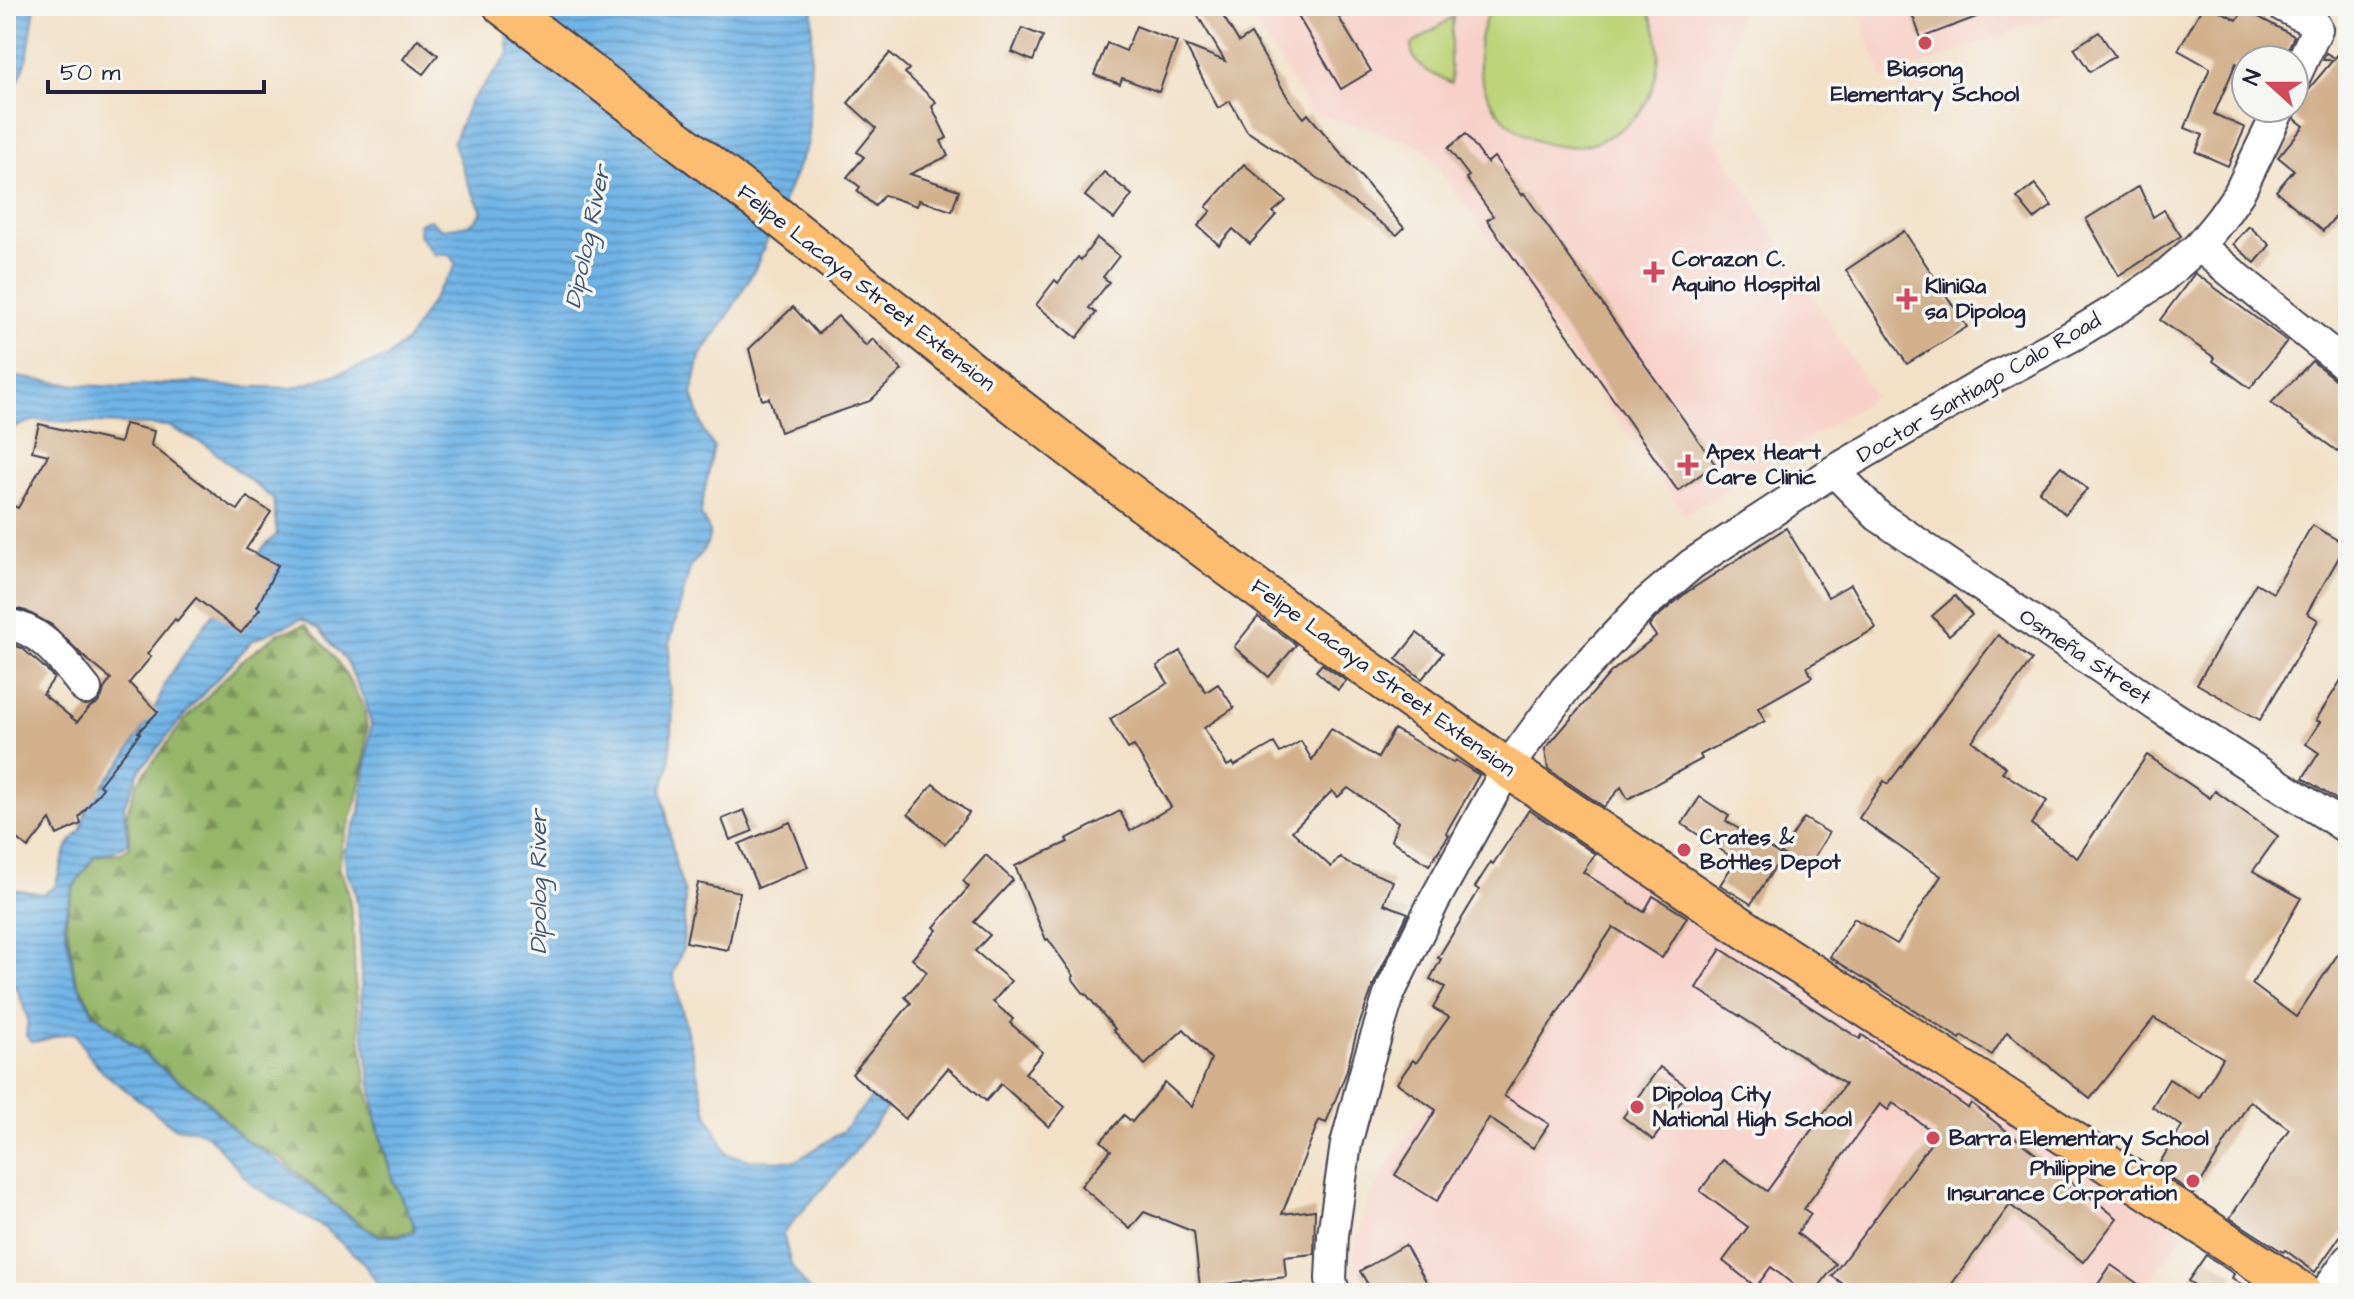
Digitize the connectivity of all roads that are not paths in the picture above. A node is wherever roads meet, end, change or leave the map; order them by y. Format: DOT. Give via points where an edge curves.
graph roads {
  1 [pos="503,6"];
  2 [pos="2282,6"];
  3 [pos="2309,44"];
  4 [pos="2272,124"];
  5 [pos="2199,246"];
  6 [pos="2348,367"];
  7 [pos="1834,471"];
  8 [pos="6,624"];
  9 [pos="86,689"];
  10 [pos="1507,768"];
  11 [pos="2348,829"];
  12 [pos="2348,1260"];
  13 [pos="1334,1293"];
  14 [pos="2304,1293"];
  15 [pos="2325,1293"];
  1 -- 10 [label="main road, Felipe Lacaya Street Extension" via="1153,511"];
  2 -- 3 [label="street" via="2317,26"];
  4 -- 5 [label="street, Doctor Santiago Calo Road" via="2239,193"];
  5 -- 6 [label="street"];
  5 -- 7 [label="street, Doctor Santiago Calo Road" via="2120,307"];
  7 -- 10 [label="street, Doctor Santiago Calo Road" via="1692,564 1644,605 1565,689"];
  7 -- 11 [label="street, Osmeña Street" via="1897,529"];
  8 -- 9 [label="street" via="27,630 51,647"];
  10 -- 13 [label="street, Doctor Santiago Calo Road" via="1390,992 1346,1144 1333,1235"];
  10 -- 14 [label="main road, Felipe Lacaya Street Extension" via="1776,950"];
  12 -- 15 [label="street"];
}
